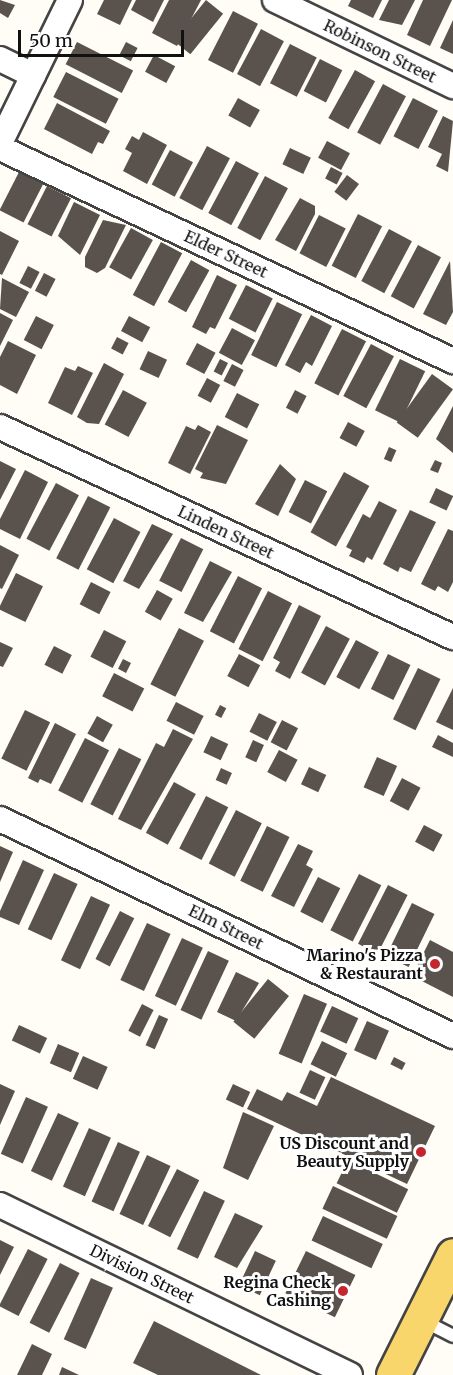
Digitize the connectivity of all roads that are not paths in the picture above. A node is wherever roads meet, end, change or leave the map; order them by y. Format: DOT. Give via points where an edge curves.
graph roads {
  1 [pos="70,0"];
  2 [pos="275,0"];
  3 [pos="0,59"];
  4 [pos="33,75"];
  5 [pos="453,86"];
  6 [pos="0,143"];
  7 [pos="0,147"];
  8 [pos="453,361"];
  9 [pos="0,427"];
  10 [pos="453,637"];
  11 [pos="0,819"];
  12 [pos="453,1035"];
  13 [pos="0,1205"];
  14 [pos="453,1254"];
  15 [pos="421,1320"];
  16 [pos="453,1336"];
  17 [pos="350,1375"];
  18 [pos="393,1375"];
  1 -- 4 [label="street"];
  2 -- 5 [label="street, Robinson Street"];
  3 -- 4 [label="street"];
  4 -- 6 [label="street"];
  7 -- 8 [label="street, Elder Street"];
  9 -- 10 [label="street, Linden Street"];
  11 -- 12 [label="street, Elm Street"];
  13 -- 17 [label="street, Division Street"];
  14 -- 15 [label="main road"];
  15 -- 16 [label="lane"];
  15 -- 18 [label="main road"];
}
